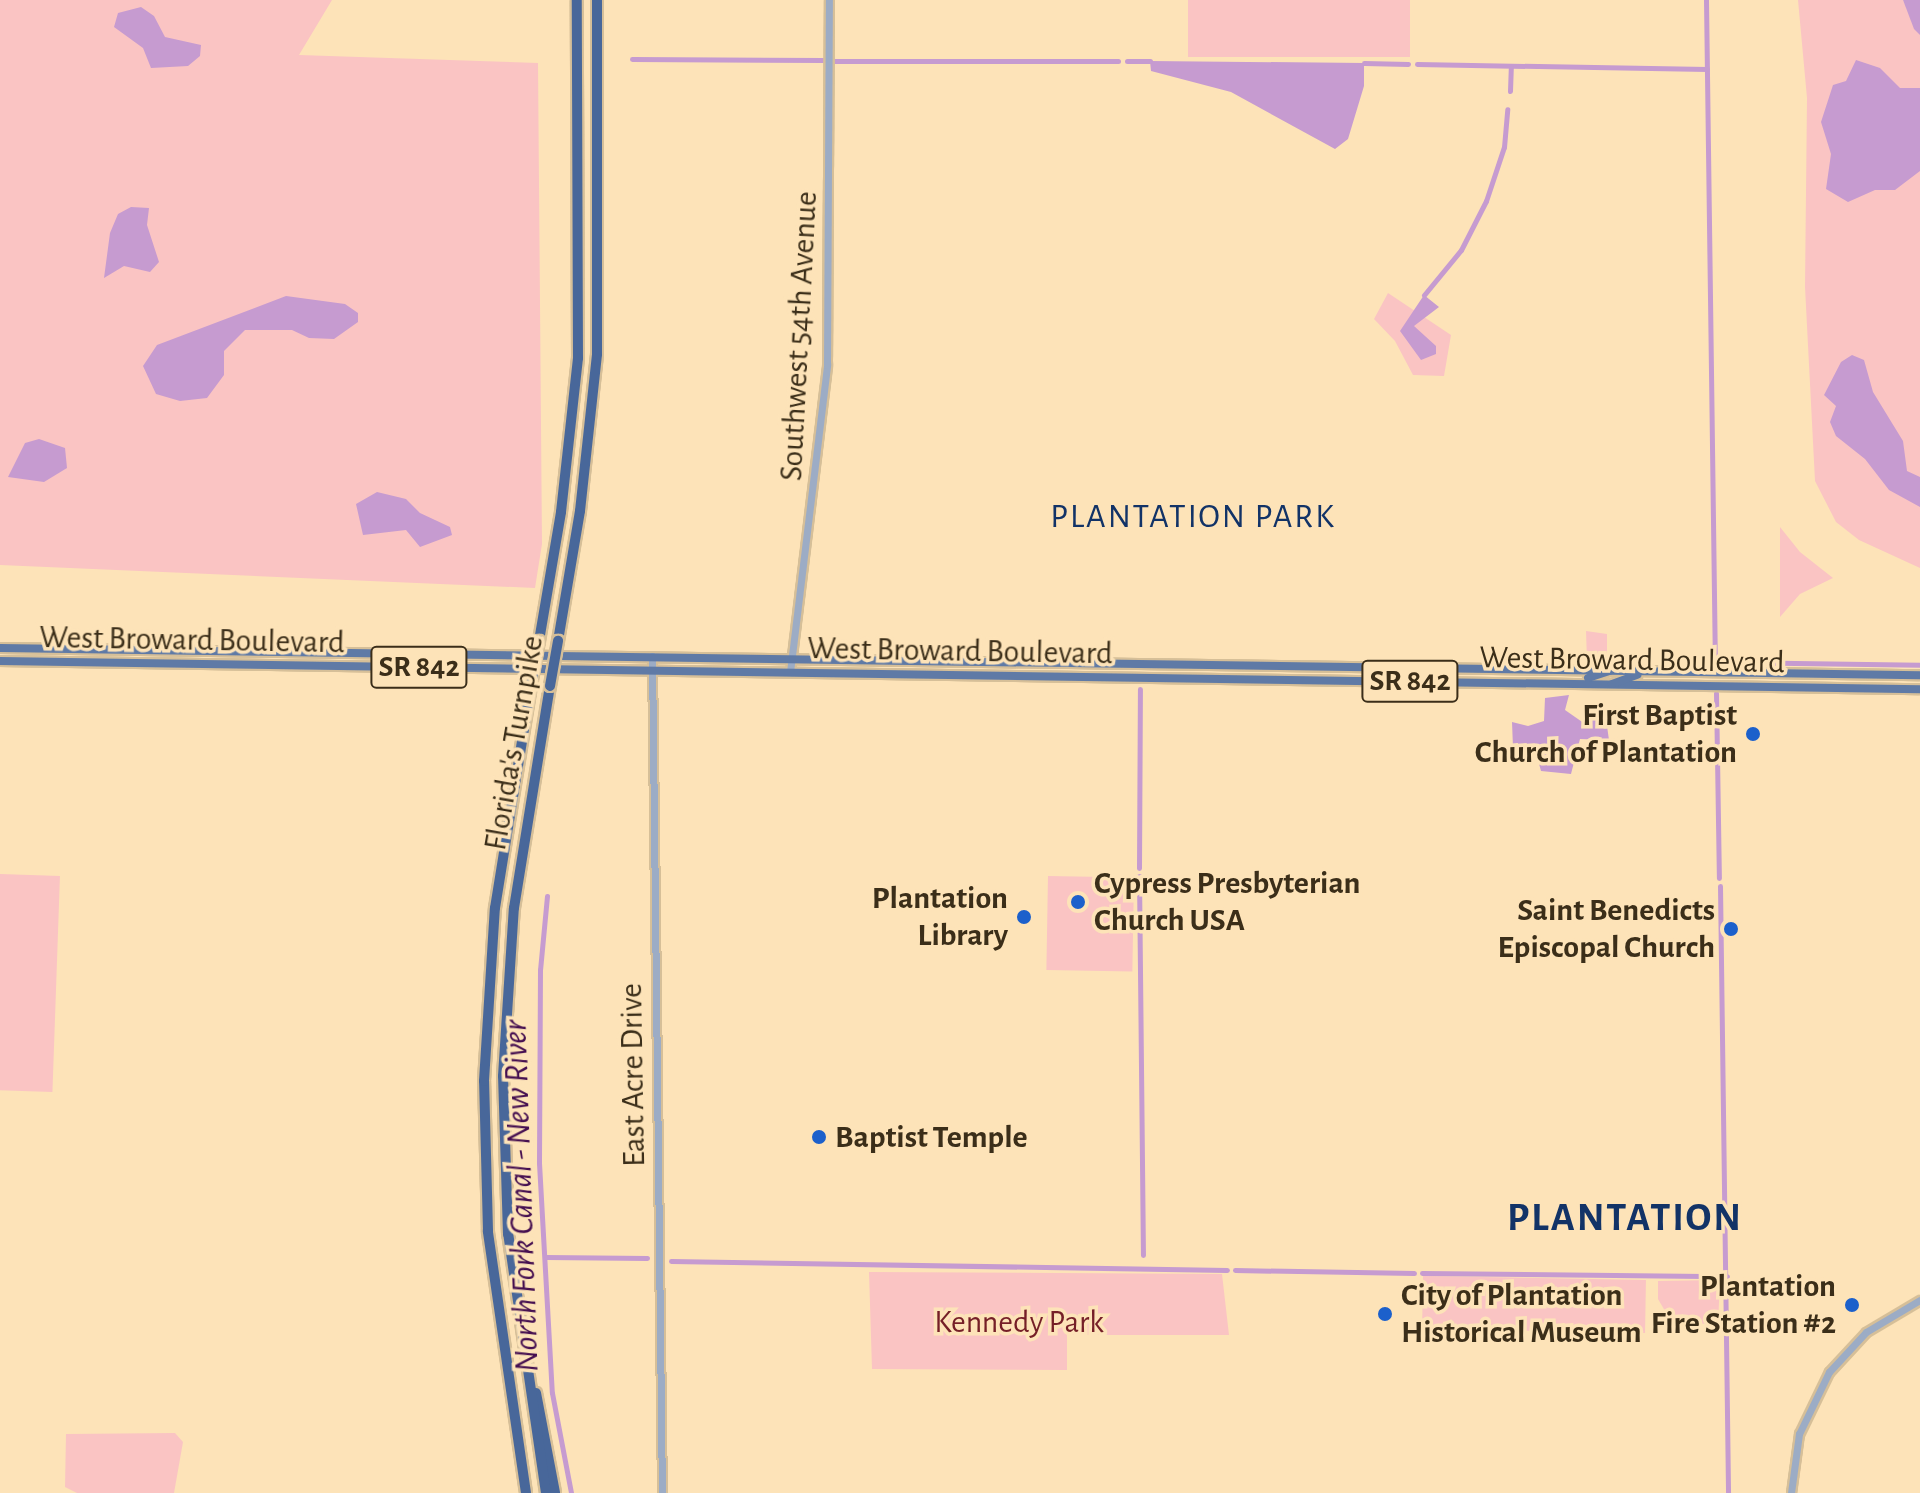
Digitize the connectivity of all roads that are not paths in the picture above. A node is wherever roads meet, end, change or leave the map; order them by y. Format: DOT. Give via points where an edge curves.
graph roads {
  1 [pos="577,0"];
  2 [pos="597,0"];
  3 [pos="829,0"];
  4 [pos="0,648"];
  5 [pos="244,652"];
  6 [pos="267,652"];
  7 [pos="600,655"];
  8 [pos="652,656"];
  9 [pos="791,657"];
  10 [pos="0,661"];
  11 [pos="1129,662"];
  12 [pos="225,665"];
  13 [pos="244,665"];
  14 [pos="1422,666"];
  15 [pos="600,670"];
  16 [pos="652,670"];
  17 [pos="1612,670"];
  18 [pos="1680,671"];
  19 [pos="790,672"];
  20 [pos="1776,673"];
  21 [pos="1920,675"];
  22 [pos="1094,677"];
  23 [pos="1400,681"];
  24 [pos="1546,683"];
  25 [pos="1612,684"];
  26 [pos="1761,686"];
  27 [pos="1920,689"];
  28 [pos="1920,1300"];
  29 [pos="524,1363"];
  30 [pos="526,1492"];
  31 [pos="546,1493"];
  32 [pos="555,1493"];
  33 [pos="662,1493"];
  34 [pos="1791,1493"];
  1 -- 30 [label="highway, Florida's Turnpike, bridge" via="578,358 566,480 495,908 484,1081 488,1231"];
  2 -- 29 [label="highway, Florida's Turnpike, bridge" via="597,354 582,497 526,824 506,991 504,1165"];
  3 -- 9 [label="street, Southwest 54th Avenue" via="828,352"];
  4 -- 5 [label="main road, West Broward Boulevard / SR 842"];
  5 -- 6 [label="main road, West Broward Boulevard / SR 842"];
  5 -- 12 [label="main road"];
  6 -- 7 [label="main road, West Broward Boulevard / SR 842"];
  6 -- 13 [label="main road"];
  7 -- 8 [label="main road, West Broward Boulevard / SR 842"];
  7 -- 15 [label="main road"];
  8 -- 9 [label="main road, West Broward Boulevard / SR 842"];
  8 -- 16 [label="street, East Acre Drive"];
  9 -- 11 [label="main road, West Broward Boulevard / SR 842"];
  9 -- 19 [label="street, Southwest 54th Avenue"];
  10 -- 12 [label="main road, West Broward Boulevard / SR 842"];
  11 -- 14 [label="main road, West Broward Boulevard / SR 842"];
  11 -- 22 [label="main road"];
  12 -- 13 [label="main road, West Broward Boulevard / SR 842"];
  13 -- 15 [label="main road, West Broward Boulevard / SR 842"];
  14 -- 17 [label="main road, West Broward Boulevard / SR 842"];
  14 -- 23 [label="main road"];
  15 -- 16 [label="main road, West Broward Boulevard / SR 842"];
  16 -- 19 [label="main road, West Broward Boulevard / SR 842"];
  16 -- 33 [label="street, East Acre Drive"];
  17 -- 18 [label="main road, West Broward Boulevard / SR 842"];
  17 -- 24 [label="main road" via="1599,678 1552,678"];
  18 -- 20 [label="main road, West Broward Boulevard / SR 842"];
  18 -- 25 [label="main road" via="1623,676"];
  19 -- 22 [label="main road, West Broward Boulevard / SR 842"];
  20 -- 21 [label="main road, West Broward Boulevard / SR 842"];
  20 -- 26 [label="main road"];
  22 -- 23 [label="main road, West Broward Boulevard / SR 842"];
  23 -- 24 [label="main road, West Broward Boulevard / SR 842"];
  24 -- 25 [label="main road, West Broward Boulevard / SR 842"];
  25 -- 26 [label="main road, West Broward Boulevard / SR 842"];
  26 -- 27 [label="main road, West Broward Boulevard / SR 842"];
  28 -- 34 [label="street" via="1866,1332 1829,1372 1799,1434"];
  29 -- 31 [label="highway, Florida's Turnpike"];
  29 -- 32 [label="highway" via="533,1379"];
}
